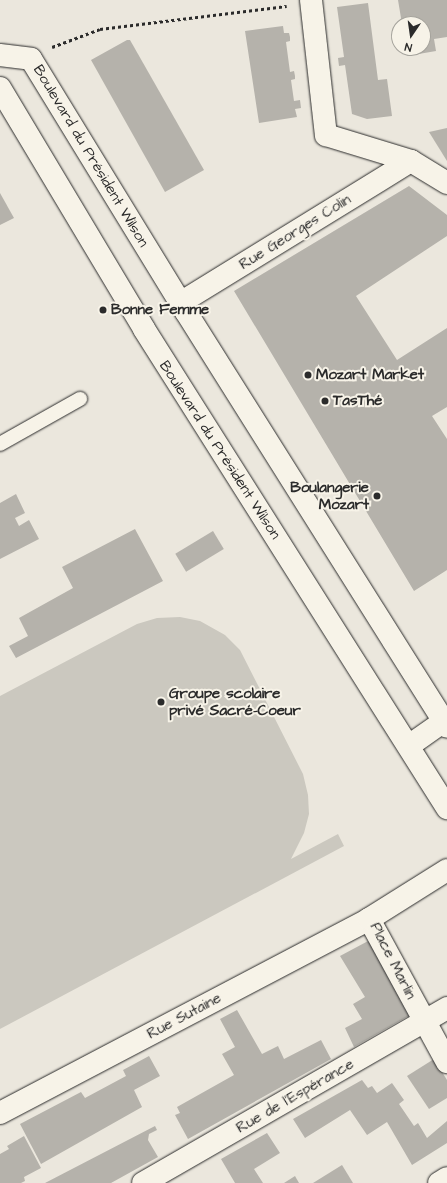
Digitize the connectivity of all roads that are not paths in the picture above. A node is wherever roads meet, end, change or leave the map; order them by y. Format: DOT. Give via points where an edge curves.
graph roads {
  1 [pos="311,2"];
  2 [pos="0,55"];
  3 [pos="0,88"];
  4 [pos="411,161"];
  5 [pos="447,183"];
  6 [pos="180,303"];
  7 [pos="80,399"];
  8 [pos="0,444"];
  9 [pos="446,723"];
  10 [pos="410,745"];
  11 [pos="447,808"];
  12 [pos="447,870"];
  13 [pos="369,919"];
  14 [pos="447,1008"];
  15 [pos="425,1022"];
  16 [pos="447,1062"];
  17 [pos="0,1113"];
  18 [pos="447,1178"];
  19 [pos="143,1183"];
  20 [pos="439,1183"];
  1 -- 4 [label="street" via="326,135"];
  2 -- 6 [label="street, Boulevard du Président Wilson" via="31,60"];
  3 -- 10 [label="street, Boulevard du Président Wilson" via="144,330"];
  4 -- 5 [label="street"];
  4 -- 6 [label="street, Rue Georges Colin"];
  6 -- 9 [label="street, Boulevard du Président Wilson"];
  7 -- 8 [label="lane"];
  9 -- 10 [label="street"];
  10 -- 11 [label="street, Boulevard du Président Wilson"];
  12 -- 13 [label="street, Place Marlin"];
  13 -- 15 [label="street, Place Marlin"];
  13 -- 17 [label="street, Rue Sutaine"];
  14 -- 15 [label="street, Rue de l'Espérance"];
  15 -- 16 [label="street, Place Marlin"];
  15 -- 19 [label="street, Rue de l'Espérance"];
  18 -- 20 [label="street"];
}
